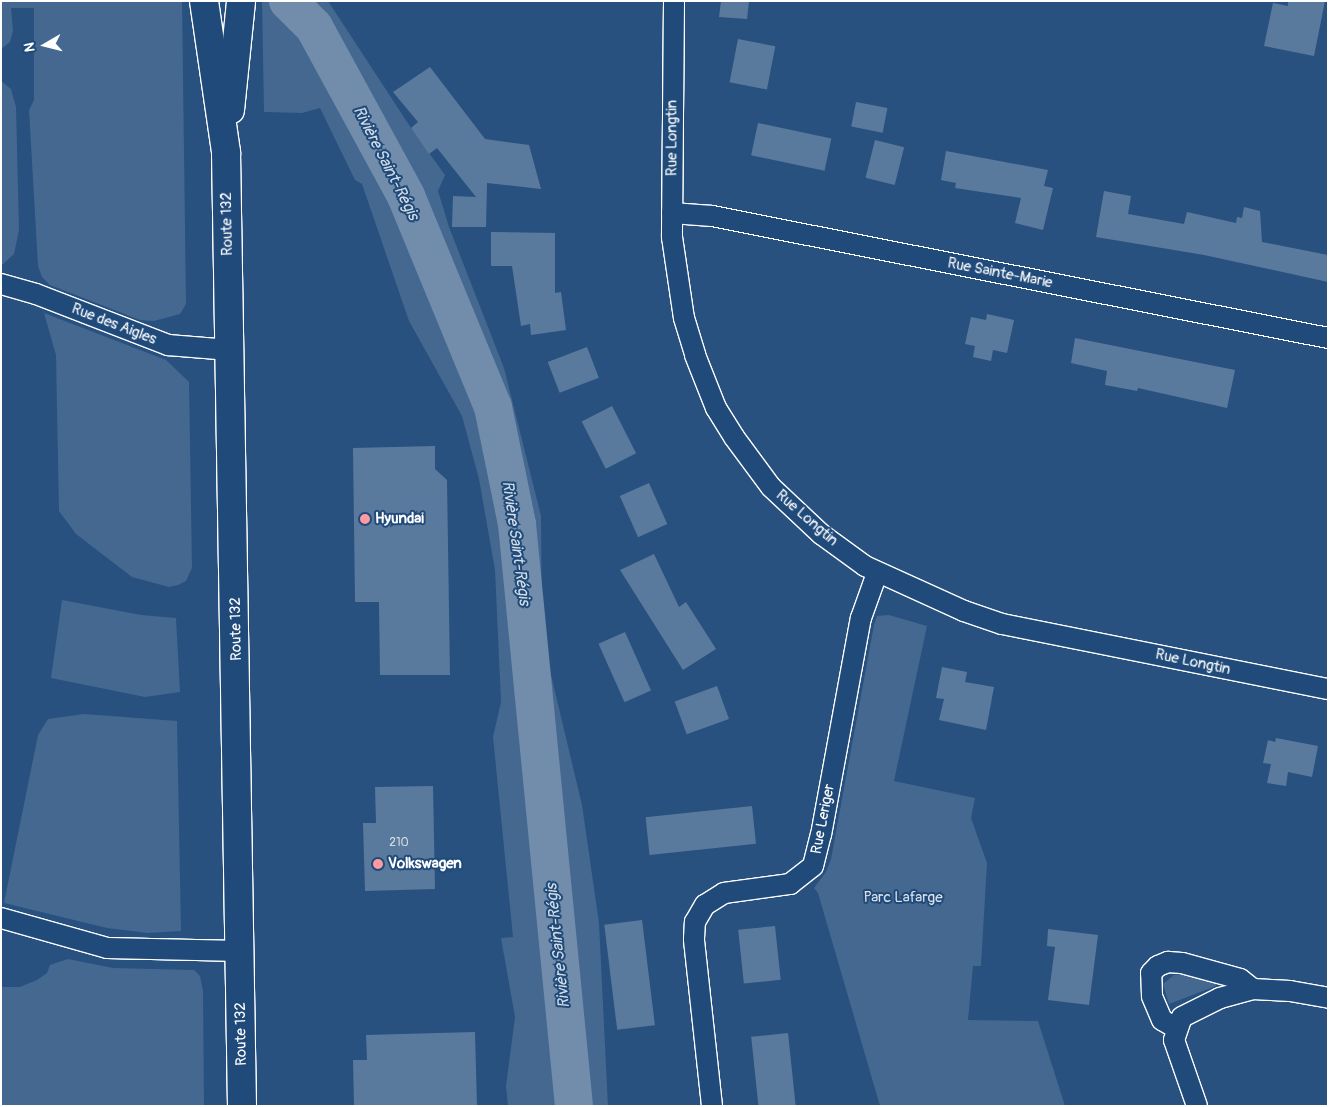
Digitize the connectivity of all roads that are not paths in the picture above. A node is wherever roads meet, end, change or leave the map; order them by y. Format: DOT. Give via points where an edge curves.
graph roads {
  1 [pos="204,1"];
  2 [pos="241,1"];
  3 [pos="674,1"];
  4 [pos="226,152"];
  5 [pos="672,213"];
  6 [pos="1,284"];
  7 [pos="1328,338"];
  8 [pos="230,350"];
  9 [pos="877,573"];
  10 [pos="1328,689"];
  11 [pos="1,918"];
  12 [pos="240,951"];
  13 [pos="1253,989"];
  14 [pos="1328,998"];
  15 [pos="1176,1028"];
  16 [pos="242,1106"];
  17 [pos="712,1106"];
  18 [pos="1198,1106"];
  1 -- 4 [label="highway, Route 132"];
  2 -- 4 [label="highway, Route 132"];
  3 -- 5 [label="street, Rue Longtin"];
  4 -- 8 [label="highway, Route 132"];
  5 -- 7 [label="street, Rue Sainte-Marie" via="712,216"];
  5 -- 9 [label="street, Rue Longtin" via="674,257 684,318 708,389 726,425 758,470 787,503 822,534"];
  6 -- 8 [label="street, Rue des Aigles" via="168,345"];
  8 -- 12 [label="highway, Route 132"];
  9 -- 10 [label="street, Rue Longtin" via="937,601 1002,624"];
  9 -- 17 [label="street, Rue Leriger" via="861,618 821,835 812,866 790,884 724,893 705,905 695,922 694,939"];
  11 -- 12 [label="street" via="125,950"];
  12 -- 16 [label="highway, Route 132"];
  13 -- 14 [label="street"];
  13 -- 15 [label="street" via="1193,1009 1182,1017"];
  13 -- 15 [label="street" via="1240,979 1182,963 1168,962 1158,966 1151,973 1152,996 1162,1020"];
  15 -- 18 [label="street" via="1177,1052"];
}
